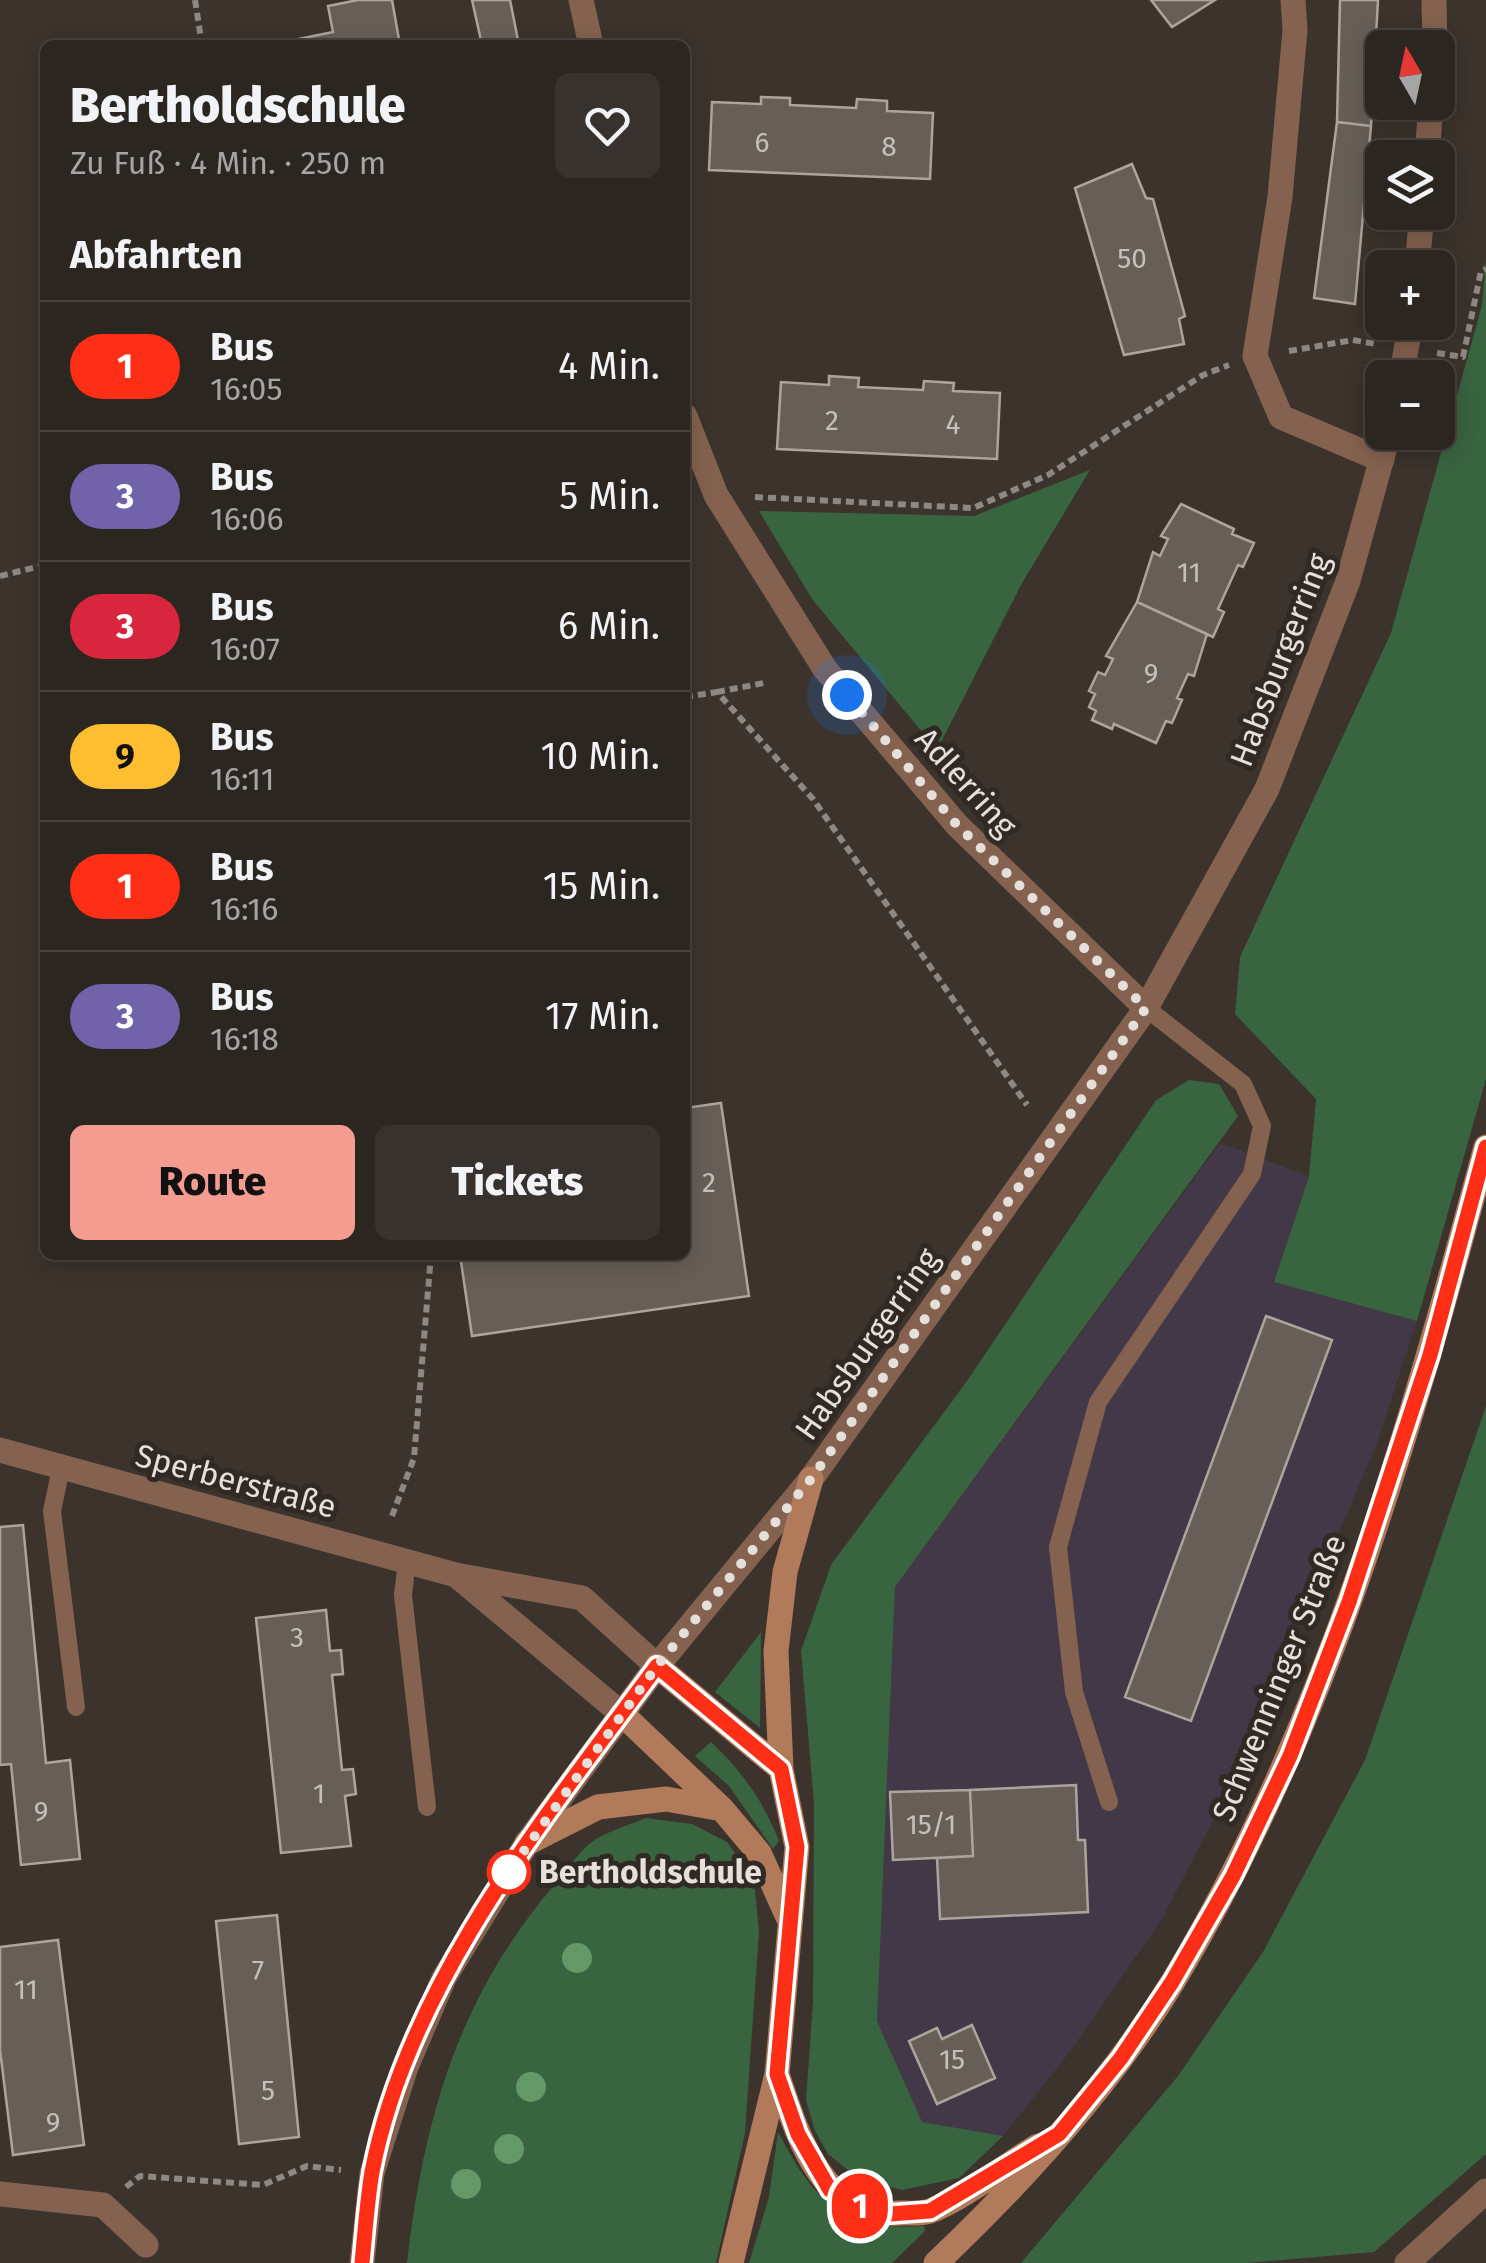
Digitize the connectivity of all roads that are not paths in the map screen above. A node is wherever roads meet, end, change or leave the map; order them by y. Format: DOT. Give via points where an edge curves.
graph roads {
  1 [pos="581,0"];
  2 [pos="1293,0"];
  3 [pos="1434,0"];
  4 [pos="1435,30"];
  5 [pos="590,40"];
  6 [pos="690,429"];
  7 [pos="1384,450"];
  8 [pos="1382,460"];
  9 [pos="1146,1008"];
  10 [pos="1486,1147"];
  11 [pos="0,1450"];
  12 [pos="61,1468"];
  13 [pos="811,1479"];
  14 [pos="407,1560"];
  15 [pos="456,1575"];
  16 [pos="657,1666"];
  17 [pos="76,1707"];
  18 [pos="622,1714"];
  19 [pos="781,1769"];
  20 [pos="1109,1802"];
  21 [pos="428,1807"];
  22 [pos="722,1809"];
  23 [pos="527,1843"];
  24 [pos="788,1917"];
  25 [pos="777,2074"];
  26 [pos="1059,2134"];
  27 [pos="1486,2192"];
  28 [pos="0,2194"];
  29 [pos="146,2246"];
  30 [pos="362,2263"];
  31 [pos="732,2263"];
  32 [pos="936,2263"];
  33 [pos="1407,2263"];
  1 -- 5 [label="street"];
  2 -- 8 [label="street" via="1280,197 1255,356 1281,416"];
  3 -- 4 [label="street"];
  6 -- 9 [label="street, Adlerring" via="716,495 825,669 957,825"];
  7 -- 8 [label="street, Habsburgerring"];
  8 -- 9 [label="street, Habsburgerring" via="1348,580 1267,789"];
  9 -- 13 [label="street, Habsburgerring"];
  9 -- 20 [label="lane" via="1243,1084 1262,1126 1252,1174 1098,1402 1058,1547 1074,1692"];
  10 -- 26 [label="main road, Schwenninger Straße" via="1430,1355 1290,1756 1233,1876 1172,1982"];
  11 -- 12 [label="street, Sperberstraße"];
  12 -- 14 [label="street, Sperberstraße"];
  12 -- 17 [label="lane" via="52,1511"];
  13 -- 16 [label="street, Habsburgerring"];
  13 -- 19 [label="main road" via="785,1572 776,1651"];
  14 -- 15 [label="street, Sperberstraße"];
  14 -- 21 [label="lane" via="404,1596"];
  15 -- 16 [label="street, Sperberstraße" via="582,1598"];
  15 -- 18 [label="street, Sperberstraße"];
  16 -- 18 [label="street, Habsburgerring"];
  16 -- 19 [label="main road"];
  18 -- 22 [label="main road"];
  18 -- 23 [label="street, Habsburgerring"];
  19 -- 24 [label="main road" via="797,1847"];
  22 -- 23 [label="main road" via="666,1799 598,1807"];
  22 -- 24 [label="main road" via="759,1853"];
  23 -- 30 [label="street, Habsburgerring" via="444,1978 406,2067 372,2173"];
  24 -- 25 [label="main road"];
  25 -- 26 [label="main road" via="798,2134 830,2190 867,2210 930,2211"];
  25 -- 31 [label="main road"];
  26 -- 32 [label="main road, Schwenninger Straße"];
  27 -- 33 [label="street"];
  28 -- 29 [label="street" via="104,2205"];
}
